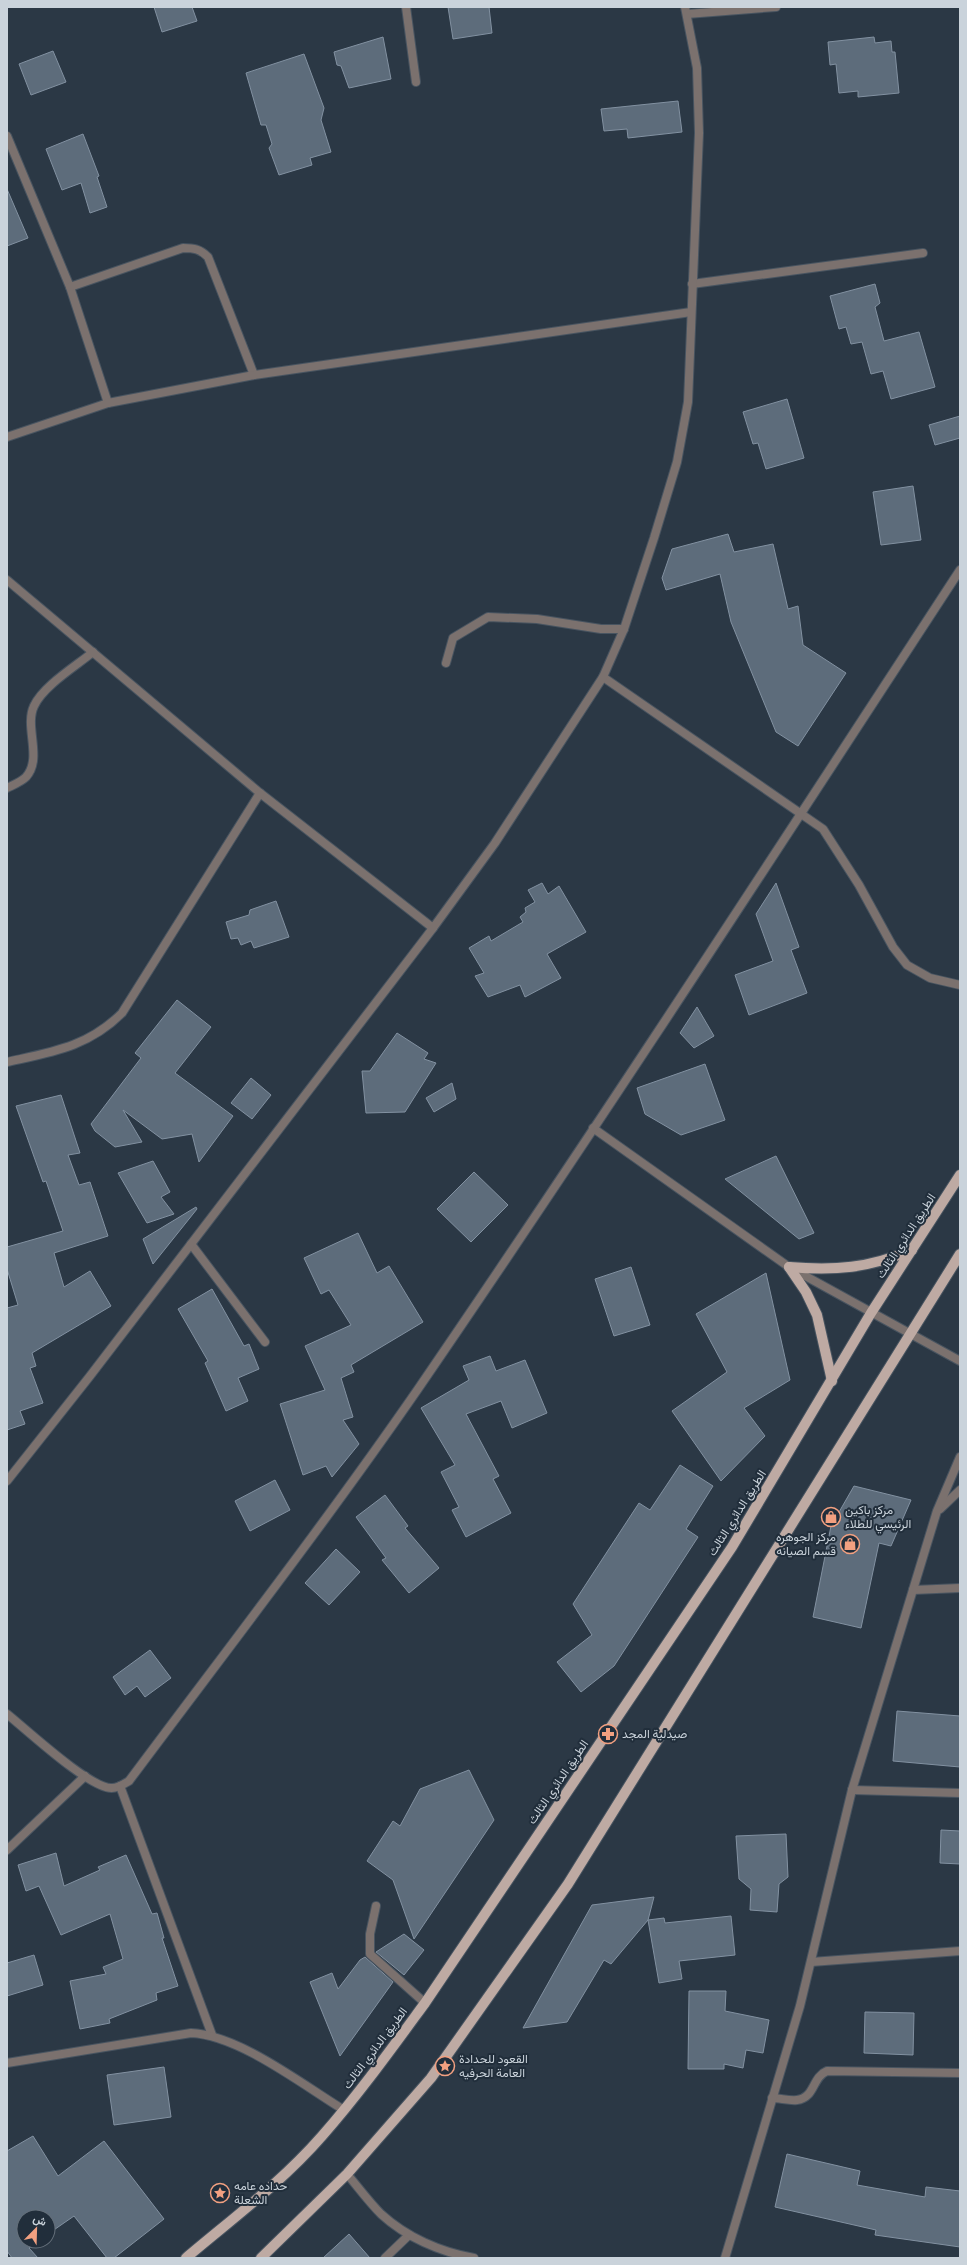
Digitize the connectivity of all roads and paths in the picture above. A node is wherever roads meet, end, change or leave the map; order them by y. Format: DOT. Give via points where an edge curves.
graph roads {
  1 [pos="406,7"];
  2 [pos="776,7"];
  3 [pos="686,11"];
  4 [pos="416,82"];
  5 [pos="7,136"];
  6 [pos="923,253"];
  7 [pos="692,284"];
  8 [pos="70,287"];
  9 [pos="691,312"];
  10 [pos="254,375"];
  11 [pos="108,403"];
  12 [pos="7,437"];
  13 [pos="960,570"];
  14 [pos="7,580"];
  15 [pos="624,629"];
  16 [pos="93,652"];
  17 [pos="446,664"];
  18 [pos="603,677"];
  19 [pos="7,788"];
  20 [pos="260,793"];
  21 [pos="800,813"];
  22 [pos="433,928"];
  23 [pos="960,985"];
  24 [pos="7,1062"];
  25 [pos="593,1128"];
  26 [pos="960,1175"];
  27 [pos="191,1244"];
  28 [pos="912,1250"];
  29 [pos="960,1254"];
  30 [pos="789,1267"];
  31 [pos="871,1313"];
  32 [pos="909,1333"];
  33 [pos="265,1342"];
  34 [pos="960,1361"];
  35 [pos="832,1381"];
  36 [pos="960,1457"];
  37 [pos="7,1480"];
  38 [pos="960,1490"];
  39 [pos="937,1512"];
  40 [pos="960,1588"];
  41 [pos="913,1590"];
  42 [pos="7,1714"];
  43 [pos="85,1776"];
  44 [pos="120,1786"];
  45 [pos="852,1790"];
  46 [pos="960,1793"];
  47 [pos="7,1850"];
  48 [pos="376,1906"];
  49 [pos="960,1950"];
  50 [pos="811,1962"];
  51 [pos="425,2003"];
  52 [pos="212,2035"];
  53 [pos="7,2063"];
  54 [pos="960,2072"];
  55 [pos="772,2098"];
  56 [pos="344,2110"];
  57 [pos="347,2174"];
  58 [pos="409,2235"];
  59 [pos="186,2258"];
  60 [pos="261,2258"];
  61 [pos="385,2258"];
  62 [pos="474,2258"];
  63 [pos="725,2258"];
  1 -- 4 [label="street"];
  2 -- 3 [label="street"];
  3 -- 7 [label="street" via="697,68 699,133"];
  5 -- 8 [label="street"];
  6 -- 7 [label="street"];
  7 -- 9 [label="street"];
  8 -- 10 [label="street" via="183,248 202,251 208,257"];
  8 -- 11 [label="street"];
  9 -- 10 [label="street"];
  9 -- 15 [label="street" via="688,402 677,462"];
  10 -- 11 [label="street"];
  11 -- 12 [label="street"];
  13 -- 21 [label="street"];
  14 -- 16 [label="street"];
  15 -- 17 [label="street" via="601,629 537,619 488,617 453,638"];
  15 -- 18 [label="street"];
  16 -- 19 [label="street" via="42,694 34,706 31,717 33,757 30,770 25,778"];
  16 -- 20 [label="street"];
  18 -- 21 [label="street"];
  18 -- 22 [label="street" via="495,843"];
  20 -- 22 [label="street"];
  20 -- 24 [label="street" via="122,1013 108,1027 68,1049"];
  21 -- 23 [label="street" via="823,829 859,885 893,947 907,965 930,978"];
  21 -- 25 [label="street"];
  22 -- 27 [label="street"];
  25 -- 30 [label="street"];
  25 -- 44 [label="street" via="416,1391 129,1781"];
  26 -- 28 [label="main road, الطريق الدائري الثالث"];
  27 -- 33 [label="street"];
  27 -- 37 [label="street"];
  28 -- 30 [label="main road" via="864,1266 841,1269"];
  28 -- 31 [label="main road, الطريق الدائري الثالث"];
  29 -- 32 [label="main road"];
  30 -- 31 [label="street"];
  30 -- 35 [label="main road" via="806,1292 817,1315"];
  31 -- 32 [label="street"];
  31 -- 35 [label="main road, الطريق الدائري الثالث"];
  32 -- 34 [label="street"];
  32 -- 57 [label="main road" via="568,1884 431,2078"];
  35 -- 51 [label="main road, الطريق الدائري الثالث" via="732,1547"];
  36 -- 39 [label="street"];
  38 -- 39 [label="street"];
  39 -- 41 [label="street"];
  40 -- 41 [label="street"];
  41 -- 45 [label="street"];
  42 -- 43 [label="street"];
  43 -- 44 [label="street" via="105,1787"];
  43 -- 47 [label="street"];
  44 -- 52 [label="street"];
  45 -- 46 [label="street"];
  45 -- 50 [label="street"];
  48 -- 51 [label="street" via="370,1934 370,1954"];
  49 -- 50 [label="street"];
  50 -- 55 [label="street"];
  51 -- 56 [label="main road, الطريق الدائري الثالث"];
  52 -- 53 [label="street" via="191,2033"];
  52 -- 56 [label="street" via="249,2051"];
  54 -- 55 [label="street" via="827,2071 817,2078 810,2094 804,2098"];
  55 -- 63 [label="street"];
  56 -- 59 [label="main road, الطريق الدائري الثالث" via="322,2137 273,2184"];
  57 -- 58 [label="street" via="380,2213"];
  57 -- 60 [label="main road"];
  58 -- 61 [label="street"];
  58 -- 62 [label="street" via="456,2254"];
}
